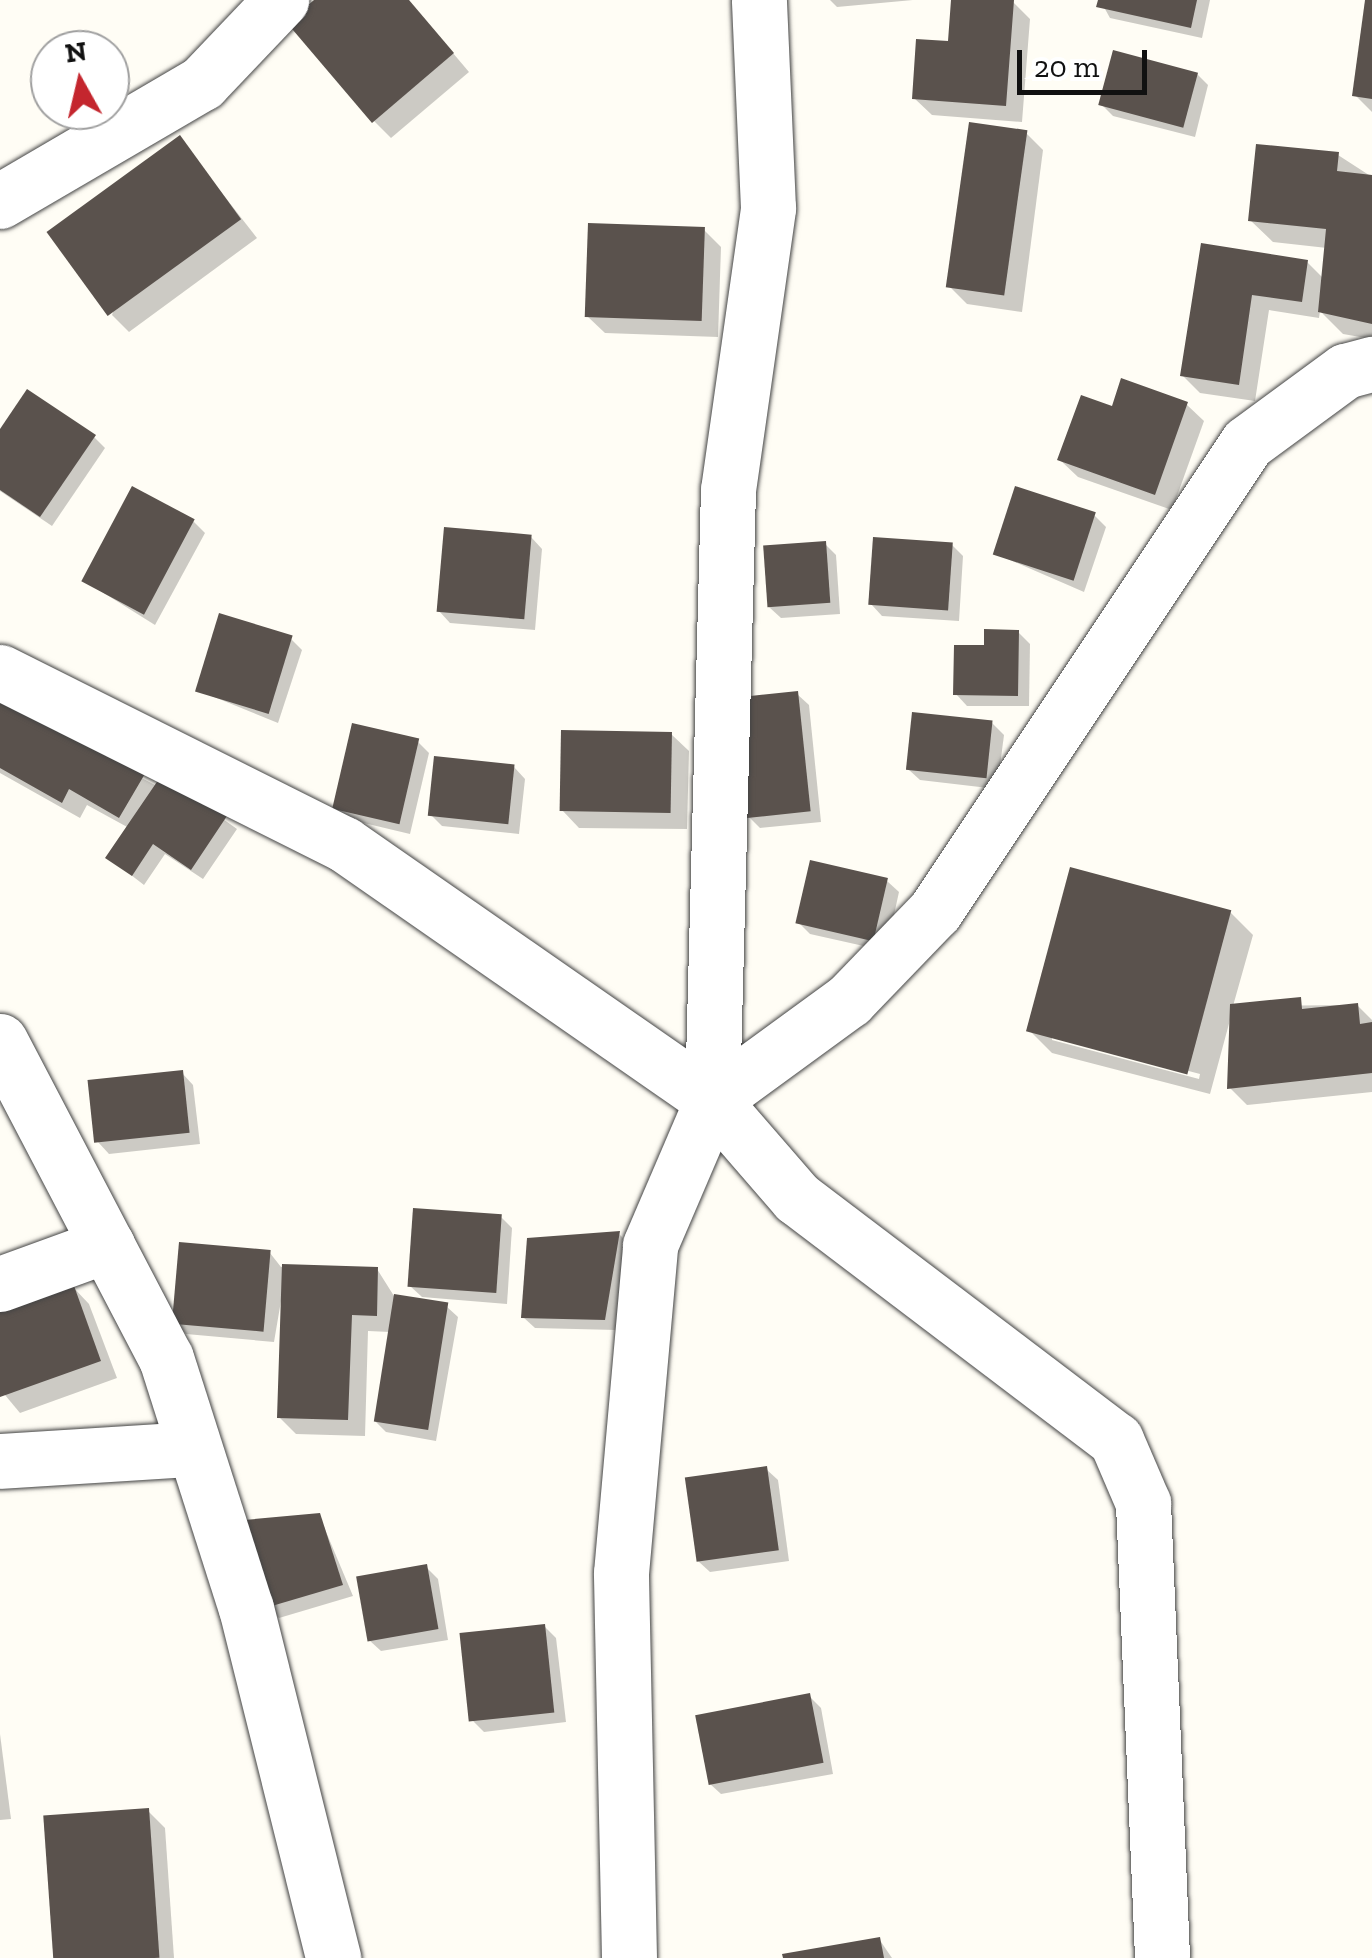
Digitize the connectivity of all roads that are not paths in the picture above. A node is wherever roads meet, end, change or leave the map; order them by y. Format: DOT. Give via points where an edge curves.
graph roads {
  1 [pos="281,0"];
  2 [pos="759,0"];
  3 [pos="0,200"];
  4 [pos="1372,364"];
  5 [pos="0,672"];
  6 [pos="0,1041"];
  7 [pos="712,1100"];
  8 [pos="107,1245"];
  9 [pos="0,1284"];
  10 [pos="193,1449"];
  11 [pos="0,1462"];
  12 [pos="334,1958"];
  13 [pos="629,1958"];
  14 [pos="1162,1958"];
  1 -- 3 [label="street" via="202,83"];
  2 -- 7 [label="street" via="768,208 728,490"];
  4 -- 7 [label="street" via="1345,371 1247,443 935,910 849,1000"];
  5 -- 7 [label="street" via="344,844"];
  6 -- 8 [label="street"];
  7 -- 13 [label="street" via="650,1245 621,1573"];
  7 -- 14 [label="street" via="797,1198 1099,1420 1130,1463 1143,1503"];
  8 -- 9 [label="street"];
  8 -- 10 [label="street" via="166,1358"];
  10 -- 11 [label="street"];
  10 -- 12 [label="street" via="246,1608"];
}
